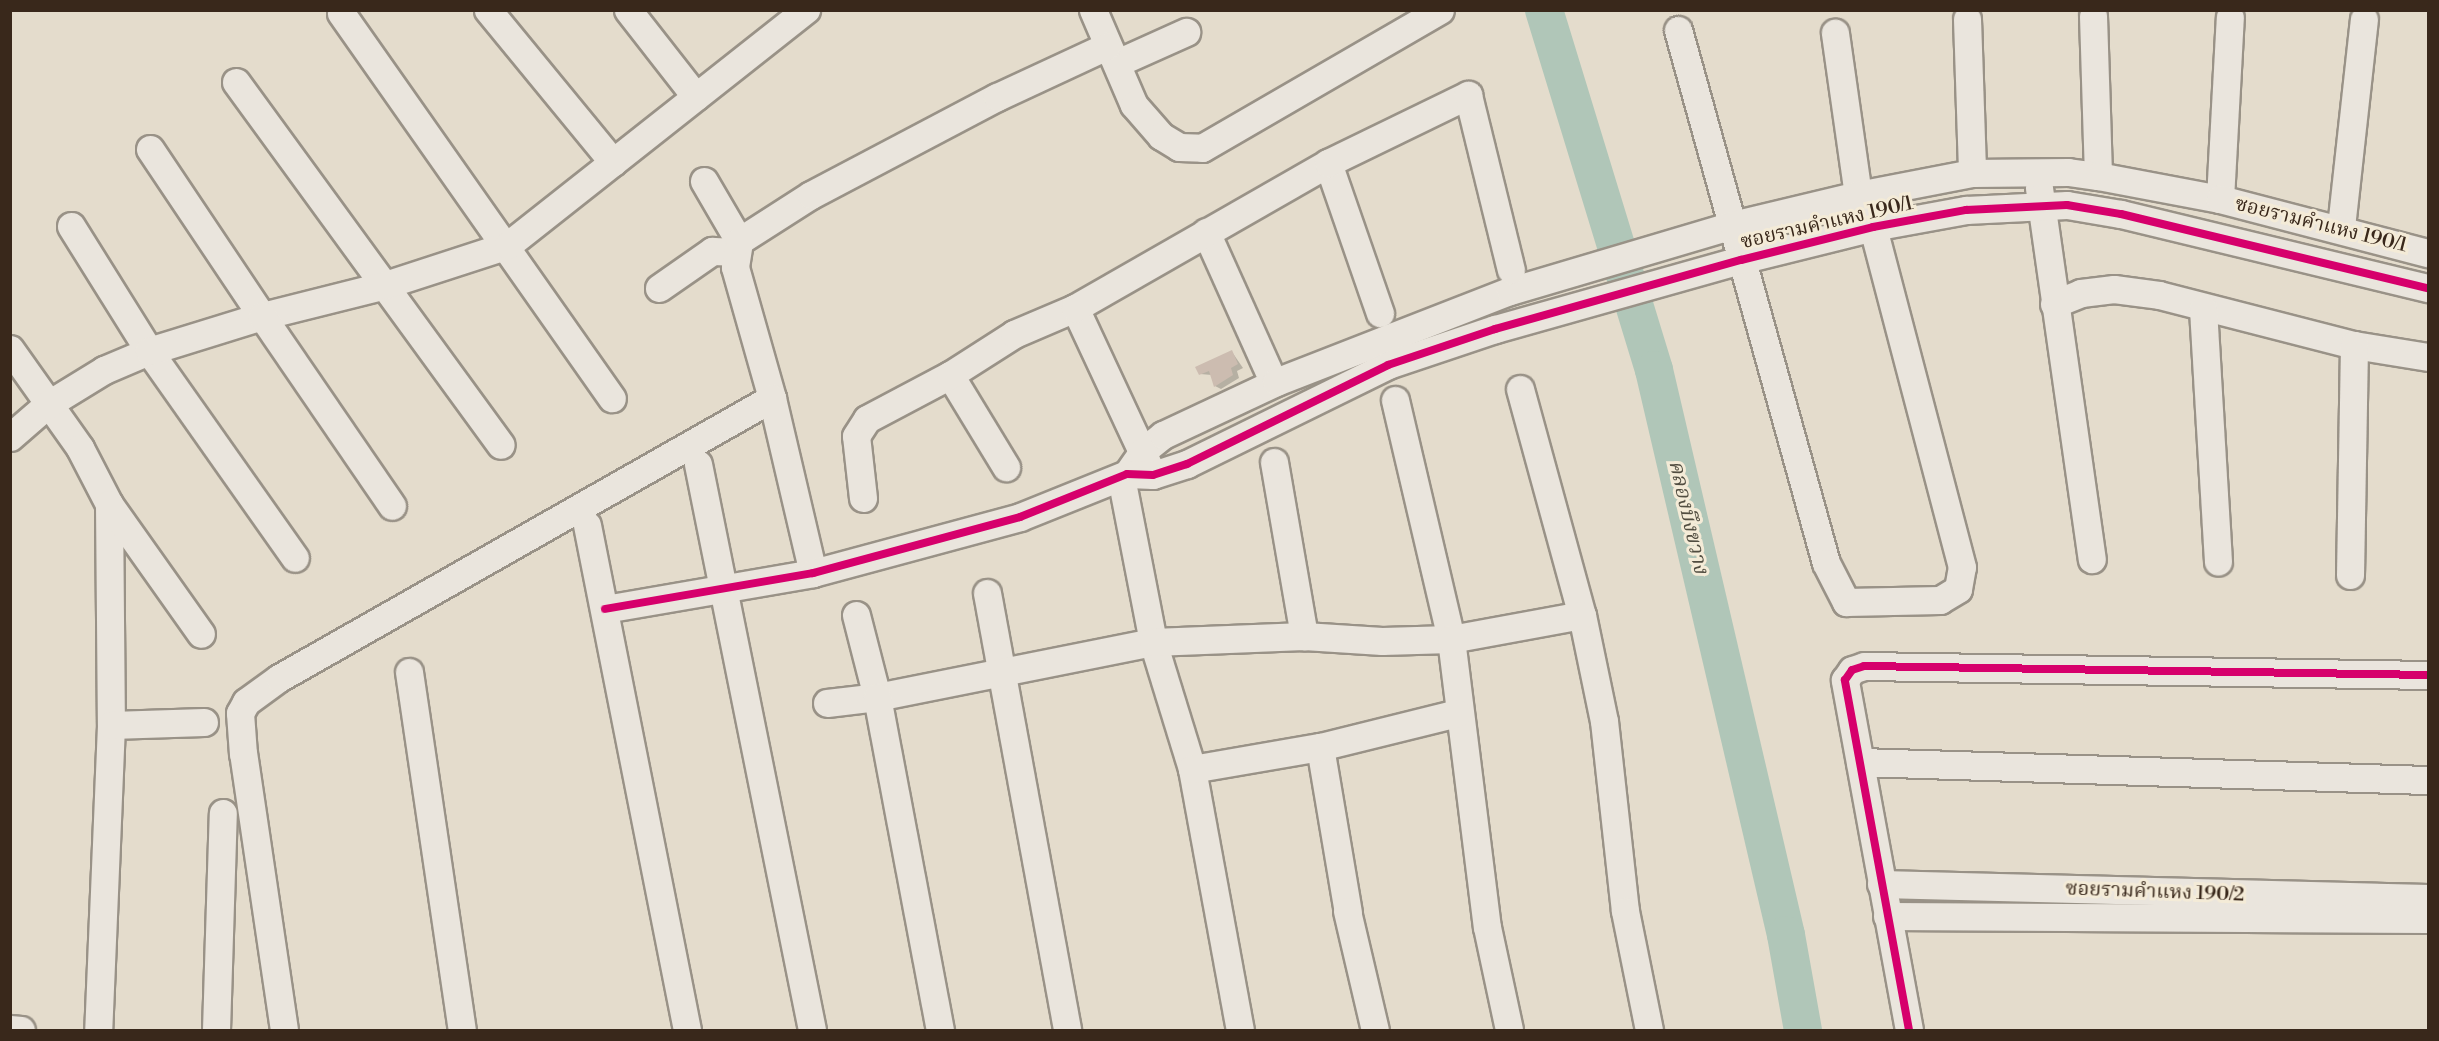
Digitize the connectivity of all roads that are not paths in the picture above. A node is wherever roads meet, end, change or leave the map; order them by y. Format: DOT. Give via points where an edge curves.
graph roads {
  1 [pos="488,10"];
  2 [pos="628,10"];
  3 [pos="1093,10"];
  4 [pos="1440,10"];
  5 [pos="341,13"];
  6 [pos="788,16"];
  7 [pos="2093,16"];
  8 [pos="2230,17"];
  9 [pos="1967,19"];
  10 [pos="2364,19"];
  11 [pos="1678,30"];
  12 [pos="1186,32"];
  13 [pos="1835,33"];
  14 [pos="1112,54"];
  15 [pos="236,82"];
  16 [pos="696,97"];
  17 [pos="150,149"];
  18 [pos="613,162"];
  19 [pos="1328,164"];
  20 [pos="1972,173"];
  21 [pos="2038,173"];
  22 [pos="2098,176"];
  23 [pos="704,181"];
  24 [pos="1858,195"];
  25 [pos="2220,199"];
  26 [pos="2040,205"];
  27 [pos="1733,225"];
  28 [pos="71,226"];
  29 [pos="1873,227"];
  30 [pos="2341,227"];
  31 [pos="1206,232"];
  32 [pos="508,245"];
  33 [pos="737,246"];
  34 [pos="2428,252"];
  35 [pos="1741,260"];
  36 [pos="385,285"];
  37 [pos="1504,287"];
  38 [pos="659,288"];
  39 [pos="2428,288"];
  40 [pos="2054,304"];
  41 [pos="1076,308"];
  42 [pos="2203,309"];
  43 [pos="1380,313"];
  44 [pos="262,316"];
  45 [pos="1507,326"];
  46 [pos="2354,345"];
  47 [pos="10,349"];
  48 [pos="149,351"];
  49 [pos="2428,357"];
  50 [pos="950,375"];
  51 [pos="1266,380"];
  52 [pos="1520,389"];
  53 [pos="612,398"];
  54 [pos="772,398"];
  55 [pos="1395,400"];
  56 [pos="47,405"];
  57 [pos="1278,420"];
  58 [pos="10,438"];
  59 [pos="501,445"];
  60 [pos="1274,462"];
  61 [pos="698,464"];
  62 [pos="1006,467"];
  63 [pos="1136,469"];
  64 [pos="863,498"];
  65 [pos="109,504"];
  66 [pos="392,507"];
  67 [pos="586,525"];
  68 [pos="295,558"];
  69 [pos="2092,559"];
  70 [pos="2218,562"];
  71 [pos="813,573"];
  72 [pos="2350,575"];
  73 [pos="723,587"];
  74 [pos="987,593"];
  75 [pos="605,609"];
  76 [pos="856,615"];
  77 [pos="1582,615"];
  78 [pos="201,634"];
  79 [pos="1304,636"];
  80 [pos="1451,639"];
  81 [pos="1153,642"];
  82 [pos="1003,670"];
  83 [pos="409,672"];
  84 [pos="2428,675"];
  85 [pos="877,697"];
  86 [pos="827,704"];
  87 [pos="1457,713"];
  88 [pos="204,722"];
  89 [pos="111,725"];
  90 [pos="1320,747"];
  91 [pos="1860,762"];
  92 [pos="1192,769"];
  93 [pos="2428,780"];
  94 [pos="223,813"];
  95 [pos="1881,884"];
  96 [pos="2428,898"];
  97 [pos="1887,916"];
  98 [pos="2428,920"];
  99 [pos="10,1029"];
  100 [pos="21,1030"];
  101 [pos="98,1030"];
  102 [pos="216,1030"];
  103 [pos="284,1030"];
  104 [pos="462,1030"];
  105 [pos="687,1030"];
  106 [pos="812,1030"];
  107 [pos="940,1030"];
  108 [pos="1067,1030"];
  109 [pos="1239,1030"];
  110 [pos="1375,1030"];
  111 [pos="1509,1030"];
  112 [pos="1649,1030"];
  113 [pos="1909,1030"];
  1 -- 18 [label="street"];
  2 -- 16 [label="street"];
  3 -- 14 [label="street"];
  4 -- 14 [label="street" via="1202,148 1179,147 1161,136 1134,105"];
  5 -- 32 [label="street"];
  6 -- 16 [label="street"];
  7 -- 22 [label="street"];
  8 -- 25 [label="street"];
  9 -- 20 [label="street"];
  10 -- 30 [label="street"];
  11 -- 27 [label="street"];
  12 -- 14 [label="street"];
  13 -- 24 [label="street"];
  14 -- 33 [label="street" via="997,97 811,195"];
  15 -- 36 [label="street"];
  16 -- 18 [label="street"];
  17 -- 44 [label="street"];
  18 -- 32 [label="street"];
  19 -- 31 [label="street"];
  19 -- 37 [label="street" via="1468,95"];
  19 -- 43 [label="street"];
  20 -- 21 [label="street, ซอยรามคำแหง 190/1"];
  20 -- 24 [label="street, ซอยรามคำแหง 190/1"];
  21 -- 22 [label="street, ซอยรามคำแหง 190/1"];
  21 -- 26 [label="street"];
  22 -- 25 [label="street, ซอยรามคำแหง 190/1"];
  23 -- 33 [label="street"];
  24 -- 27 [label="street, ซอยรามคำแหง 190/1"];
  24 -- 29 [label="street"];
  25 -- 30 [label="street, ซอยรามคำแหง 190/1"];
  26 -- 29 [label="street, ซอยรามคำแหง 190/1" via="1966,210"];
  26 -- 39 [label="street, ซอยรามคำแหง 190/1" via="2121,214 2262,244"];
  26 -- 40 [label="street"];
  27 -- 35 [label="street"];
  27 -- 37 [label="street, ซอยรามคำแหง 190/1"];
  28 -- 48 [label="street"];
  29 -- 35 [label="street, ซอยรามคำแหง 190/1"];
  29 -- 35 [label="street" via="1962,567 1958,589 1940,600 1846,602 1826,564"];
  30 -- 34 [label="street, ซอยรามคำแหง 190/1"];
  31 -- 41 [label="street"];
  31 -- 51 [label="street"];
  32 -- 36 [label="street"];
  32 -- 53 [label="street"];
  33 -- 38 [label="street" via="712,251"];
  33 -- 54 [label="street" via="735,267"];
  35 -- 45 [label="street, ซอยรามคำแหง 190/1"];
  36 -- 44 [label="street"];
  36 -- 59 [label="street"];
  37 -- 45 [label="street"];
  37 -- 51 [label="street, ซอยรามคำแหง 190/1"];
  40 -- 42 [label="street" via="2081,293 2114,289 2159,295"];
  40 -- 69 [label="street"];
  41 -- 50 [label="street" via="1014,334"];
  41 -- 63 [label="street"];
  42 -- 46 [label="street"];
  42 -- 70 [label="street"];
  44 -- 48 [label="street"];
  44 -- 66 [label="street"];
  45 -- 57 [label="street, ซอยรามคำแหง 190/1" via="1388,365"];
  46 -- 49 [label="street"];
  46 -- 72 [label="street"];
  47 -- 56 [label="street"];
  48 -- 56 [label="street" via="104,370"];
  48 -- 68 [label="street"];
  50 -- 62 [label="street"];
  50 -- 64 [label="street" via="867,419 856,436"];
  51 -- 57 [label="street"];
  51 -- 63 [label="street, ซอยรามคำแหง 190/1" via="1163,435"];
  52 -- 77 [label="street"];
  54 -- 71 [label="street"];
  54 -- 103 [label="street" via="279,678 246,702 240,713 243,754"];
  55 -- 80 [label="street"];
  56 -- 58 [label="street"];
  56 -- 65 [label="street" via="80,448"];
  57 -- 63 [label="street, ซอยรามคำแหง 190/1" via="1187,464"];
  60 -- 79 [label="street"];
  61 -- 73 [label="street"];
  63 -- 71 [label="street" via="1020,517"];
  63 -- 81 [label="street"];
  65 -- 78 [label="street"];
  65 -- 89 [label="street"];
  67 -- 75 [label="street"];
  71 -- 73 [label="street"];
  73 -- 75 [label="street"];
  73 -- 106 [label="street"];
  74 -- 82 [label="street"];
  75 -- 105 [label="street"];
  76 -- 85 [label="street"];
  77 -- 80 [label="street"];
  77 -- 112 [label="street" via="1604,721 1625,911"];
  79 -- 80 [label="street" via="1382,641"];
  79 -- 81 [label="street"];
  80 -- 87 [label="street"];
  81 -- 82 [label="street"];
  81 -- 92 [label="street"];
  82 -- 85 [label="street"];
  82 -- 108 [label="street"];
  83 -- 104 [label="street"];
  84 -- 91 [label="street" via="1864,666 1852,670 1845,680"];
  85 -- 86 [label="street"];
  85 -- 107 [label="street"];
  87 -- 90 [label="street"];
  87 -- 111 [label="street" via="1486,927"];
  88 -- 89 [label="street"];
  89 -- 101 [label="street"];
  90 -- 92 [label="street"];
  90 -- 110 [label="street" via="1348,912"];
  91 -- 93 [label="street"];
  91 -- 95 [label="street"];
  92 -- 109 [label="street"];
  94 -- 102 [label="street"];
  95 -- 96 [label="street, ซอยรามคำแหง 190/2"];
  95 -- 97 [label="street"];
  97 -- 98 [label="street, ซอยรามคำแหง 190/2"];
  97 -- 113 [label="street"];
  99 -- 100 [label="street"];
}
